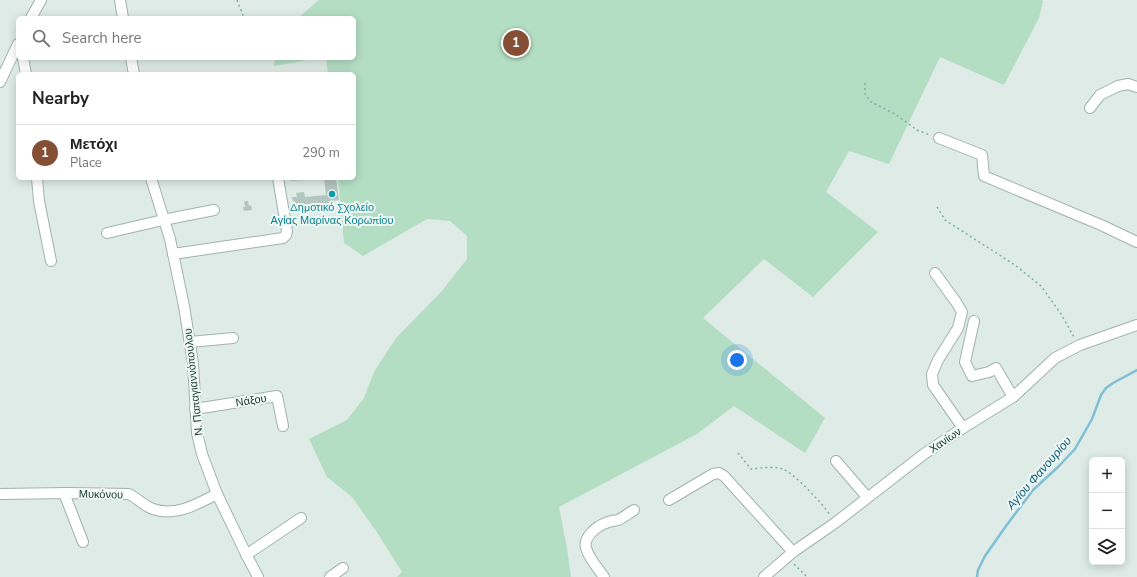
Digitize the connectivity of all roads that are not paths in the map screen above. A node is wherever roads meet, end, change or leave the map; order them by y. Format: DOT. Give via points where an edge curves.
graph roads {
  1 [pos="41,0"];
  2 [pos="120,0"];
  3 [pos="32,16"];
  4 [pos="123,16"];
  5 [pos="16,48"];
  6 [pos="23,60"];
  7 [pos="131,60"];
  8 [pos="3,71"];
  9 [pos="26,72"];
  10 [pos="134,72"];
  11 [pos="0,82"];
  12 [pos="1137,87"];
  13 [pos="1090,108"];
  14 [pos="939,138"];
  15 [pos="37,180"];
  16 [pos="152,180"];
  17 [pos="278,180"];
  18 [pos="214,210"];
  19 [pos="163,220"];
  20 [pos="107,234"];
  21 [pos="1137,242"];
  22 [pos="173,254"];
  23 [pos="51,261"];
  24 [pos="936,274"];
  25 [pos="974,321"];
  26 [pos="1137,326"];
  27 [pos="233,338"];
  28 [pos="190,342"];
  29 [pos="1013,397"];
  30 [pos="195,409"];
  31 [pos="283,426"];
  32 [pos="962,428"];
  33 [pos="836,461"];
  34 [pos="64,493"];
  35 [pos="0,494"];
  36 [pos="218,494"];
  37 [pos="867,497"];
  38 [pos="669,500"];
  39 [pos="634,510"];
  40 [pos="301,518"];
  41 [pos="83,542"];
  42 [pos="246,555"];
  43 [pos="790,555"];
  44 [pos="343,568"];
  45 [pos="258,577"];
  46 [pos="330,577"];
  47 [pos="604,577"];
  48 [pos="764,577"];
  1 -- 3 [label="street"];
  2 -- 4 [label="street"];
  5 -- 8 [label="street"];
  6 -- 9 [label="street"];
  7 -- 10 [label="street"];
  8 -- 11 [label="street"];
  12 -- 13 [label="street" via="1128,84 1118,86 1100,95"];
  14 -- 21 [label="street" via="982,155 984,176"];
  15 -- 23 [label="street"];
  16 -- 19 [label="street, Ν. Παπαγιαννόπουλου"];
  17 -- 22 [label="street" via="287,231 283,238"];
  18 -- 19 [label="street"];
  19 -- 20 [label="street"];
  19 -- 22 [label="street, Ν. Παπαγιαννόπουλου"];
  22 -- 28 [label="street, Ν. Παπαγιαννόπουλου"];
  24 -- 32 [label="street" via="962,312 958,328 932,374 933,385"];
  25 -- 29 [label="street" via="965,362 972,376 996,368"];
  26 -- 29 [label="street, Χανίων" via="1080,345 1055,358"];
  27 -- 28 [label="street"];
  28 -- 30 [label="street, Ν. Παπαγιαννόπουλου"];
  29 -- 32 [label="street, Χανίων"];
  30 -- 31 [label="street, Νάξου" via="277,396"];
  30 -- 36 [label="street, Ν. Παπαγιαννόπουλου" via="202,454"];
  32 -- 37 [label="street, Χανίων"];
  33 -- 37 [label="street"];
  34 -- 35 [label="street, Μυκόνου"];
  34 -- 36 [label="street, Μυκόνου" via="129,494 152,508 169,512 189,508"];
  34 -- 41 [label="street"];
  36 -- 42 [label="street, Ν. Παπαγιαννόπουλου"];
  37 -- 43 [label="street, Χανίων" via="836,523"];
  38 -- 43 [label="street" via="719,473"];
  39 -- 47 [label="street" via="619,520 600,526 587,538 586,548"];
  40 -- 42 [label="street"];
  42 -- 45 [label="street, Ν. Παπαγιαννόπουλου"];
  43 -- 48 [label="street, Χανίων"];
  44 -- 46 [label="street"];
}
